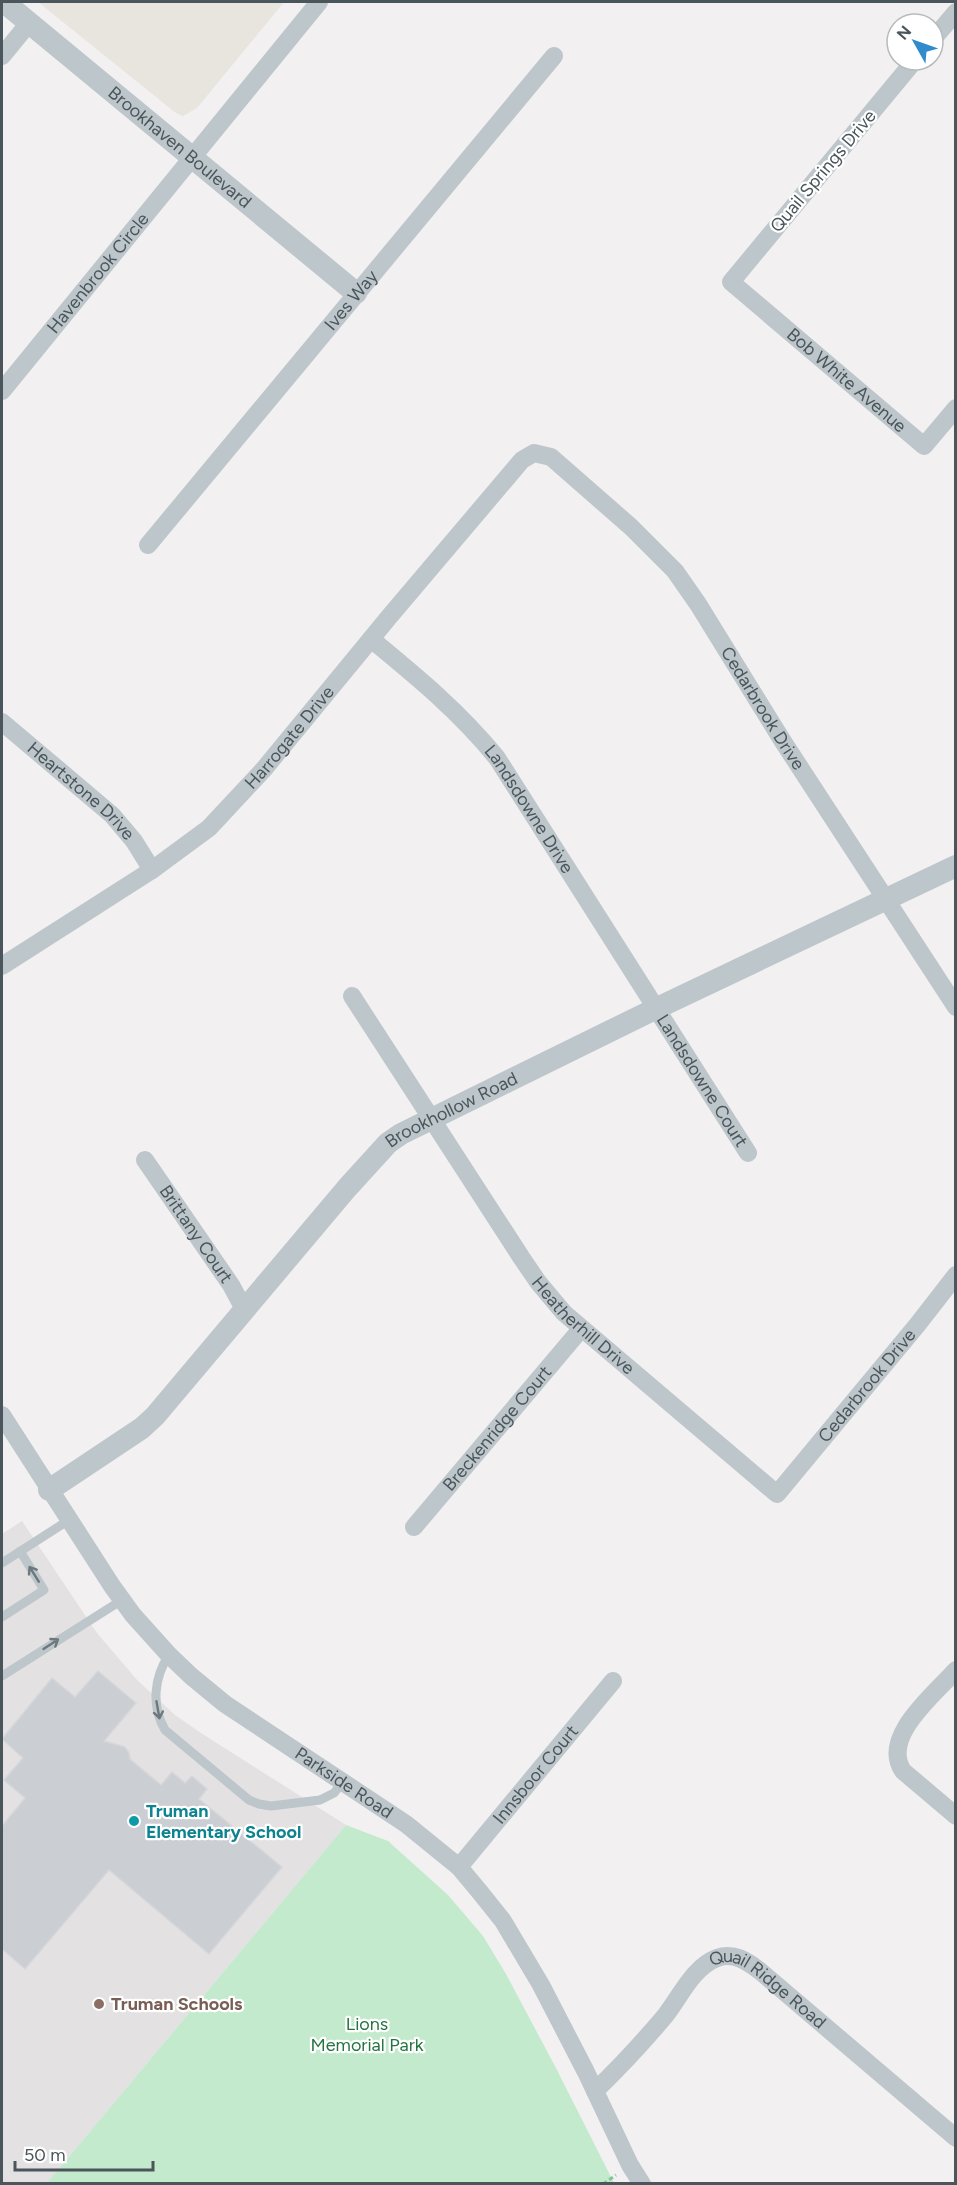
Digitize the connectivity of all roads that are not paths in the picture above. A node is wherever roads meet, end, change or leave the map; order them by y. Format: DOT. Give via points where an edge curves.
graph roads {
  1 [pos="4,2"];
  2 [pos="319,2"];
  3 [pos="956,12"];
  4 [pos="29,23"];
  5 [pos="945,25"];
  6 [pos="2,56"];
  7 [pos="554,56"];
  8 [pos="905,72"];
  9 [pos="192,156"];
  10 [pos="731,282"];
  11 [pos="356,293"];
  12 [pos="2,391"];
  13 [pos="956,408"];
  14 [pos="529,454"];
  15 [pos="148,545"];
  16 [pos="371,639"];
  17 [pos="2,722"];
  18 [pos="956,866"];
  19 [pos="152,870"];
  20 [pos="885,900"];
  21 [pos="2,966"];
  22 [pos="352,996"];
  23 [pos="956,1007"];
  24 [pos="655,1009"];
  25 [pos="432,1119"];
  26 [pos="748,1153"];
  27 [pos="145,1160"];
  28 [pos="956,1275"];
  29 [pos="244,1309"];
  30 [pos="581,1329"];
  31 [pos="2,1415"];
  32 [pos="49,1490"];
  33 [pos="777,1494"];
  34 [pos="69,1520"];
  35 [pos="414,1527"];
  36 [pos="20,1551"];
  37 [pos="2,1563"];
  38 [pos="122,1600"];
  39 [pos="2,1617"];
  40 [pos="169,1655"];
  41 [pos="956,1670"];
  42 [pos="2,1676"];
  43 [pos="613,1682"];
  44 [pos="343,1782"];
  45 [pos="956,1816"];
  46 [pos="459,1867"];
  47 [pos="596,2091"];
  48 [pos="956,2138"];
  49 [pos="642,2184"];
  1 -- 4 [label="street, Brookhaven Boulevard"];
  2 -- 9 [label="street, Havenbrook Circle"];
  3 -- 5 [label="street"];
  4 -- 6 [label="street"];
  4 -- 9 [label="street, Brookhaven Boulevard"];
  7 -- 11 [label="street, Ives Way"];
  8 -- 10 [label="street, Quail Springs Drive"];
  9 -- 11 [label="street, Brookhaven Boulevard"];
  9 -- 12 [label="street, Havenbrook Circle"];
  10 -- 13 [label="street, Bob White Avenue" via="924,446"];
  11 -- 15 [label="street, Ives Way"];
  14 -- 16 [label="street, Harrogate Drive"];
  14 -- 20 [label="street, Cedarbrook Drive" via="541,453 551,458 675,570"];
  16 -- 19 [label="street, Harrogate Drive" via="234,803 209,828"];
  16 -- 24 [label="street, Landsdowne Drive" via="443,699 497,758"];
  17 -- 19 [label="street, Heartstone Drive" via="112,815"];
  18 -- 20 [label="street, Brookhollow Road"];
  19 -- 21 [label="street, Harrogate Drive"];
  20 -- 23 [label="street, Cedarbrook Drive"];
  20 -- 24 [label="street, Brookhollow Road"];
  22 -- 25 [label="street, Heatherhill Drive"];
  24 -- 25 [label="street, Brookhollow Road"];
  24 -- 26 [label="street, Landsdowne Court"];
  25 -- 29 [label="street, Brookhollow Road" via="388,1143"];
  25 -- 30 [label="street, Heatherhill Drive" via="538,1282"];
  27 -- 29 [label="street, Brittany Court"];
  28 -- 33 [label="street, Cedarbrook Drive"];
  29 -- 32 [label="street, Brookhollow Road" via="149,1422"];
  30 -- 33 [label="street, Heatherhill Drive"];
  30 -- 35 [label="street, Breckenridge Court"];
  31 -- 32 [label="street, Parkside Road"];
  32 -- 34 [label="street, Parkside Road"];
  34 -- 36 [label="lane"];
  34 -- 38 [label="street, Parkside Road"];
  36 -- 37 [label="lane"];
  39 -- 36 [label="lane, one-way" via="44,1590"];
  38 -- 40 [label="street, Parkside Road"];
  42 -- 38 [label="lane, one-way"];
  40 -- 44 [label="street, Parkside Road" via="225,1704"];
  40 -- 44 [label="lane, one-way" via="156,1683 160,1722 249,1800 271,1806 320,1800 334,1793"];
  41 -- 45 [label="street" via="909,1720 898,1749 903,1772"];
  43 -- 46 [label="street, Innsboor Court"];
  44 -- 46 [label="street, Parkside Road" via="406,1824"];
  46 -- 47 [label="street, Parkside Road" via="502,1921 541,1985"];
  47 -- 48 [label="street, Quail Ridge Road" via="670,2010 702,1966 717,1958 733,1957 750,1963"];
  47 -- 49 [label="street, Parkside Road"];
}
